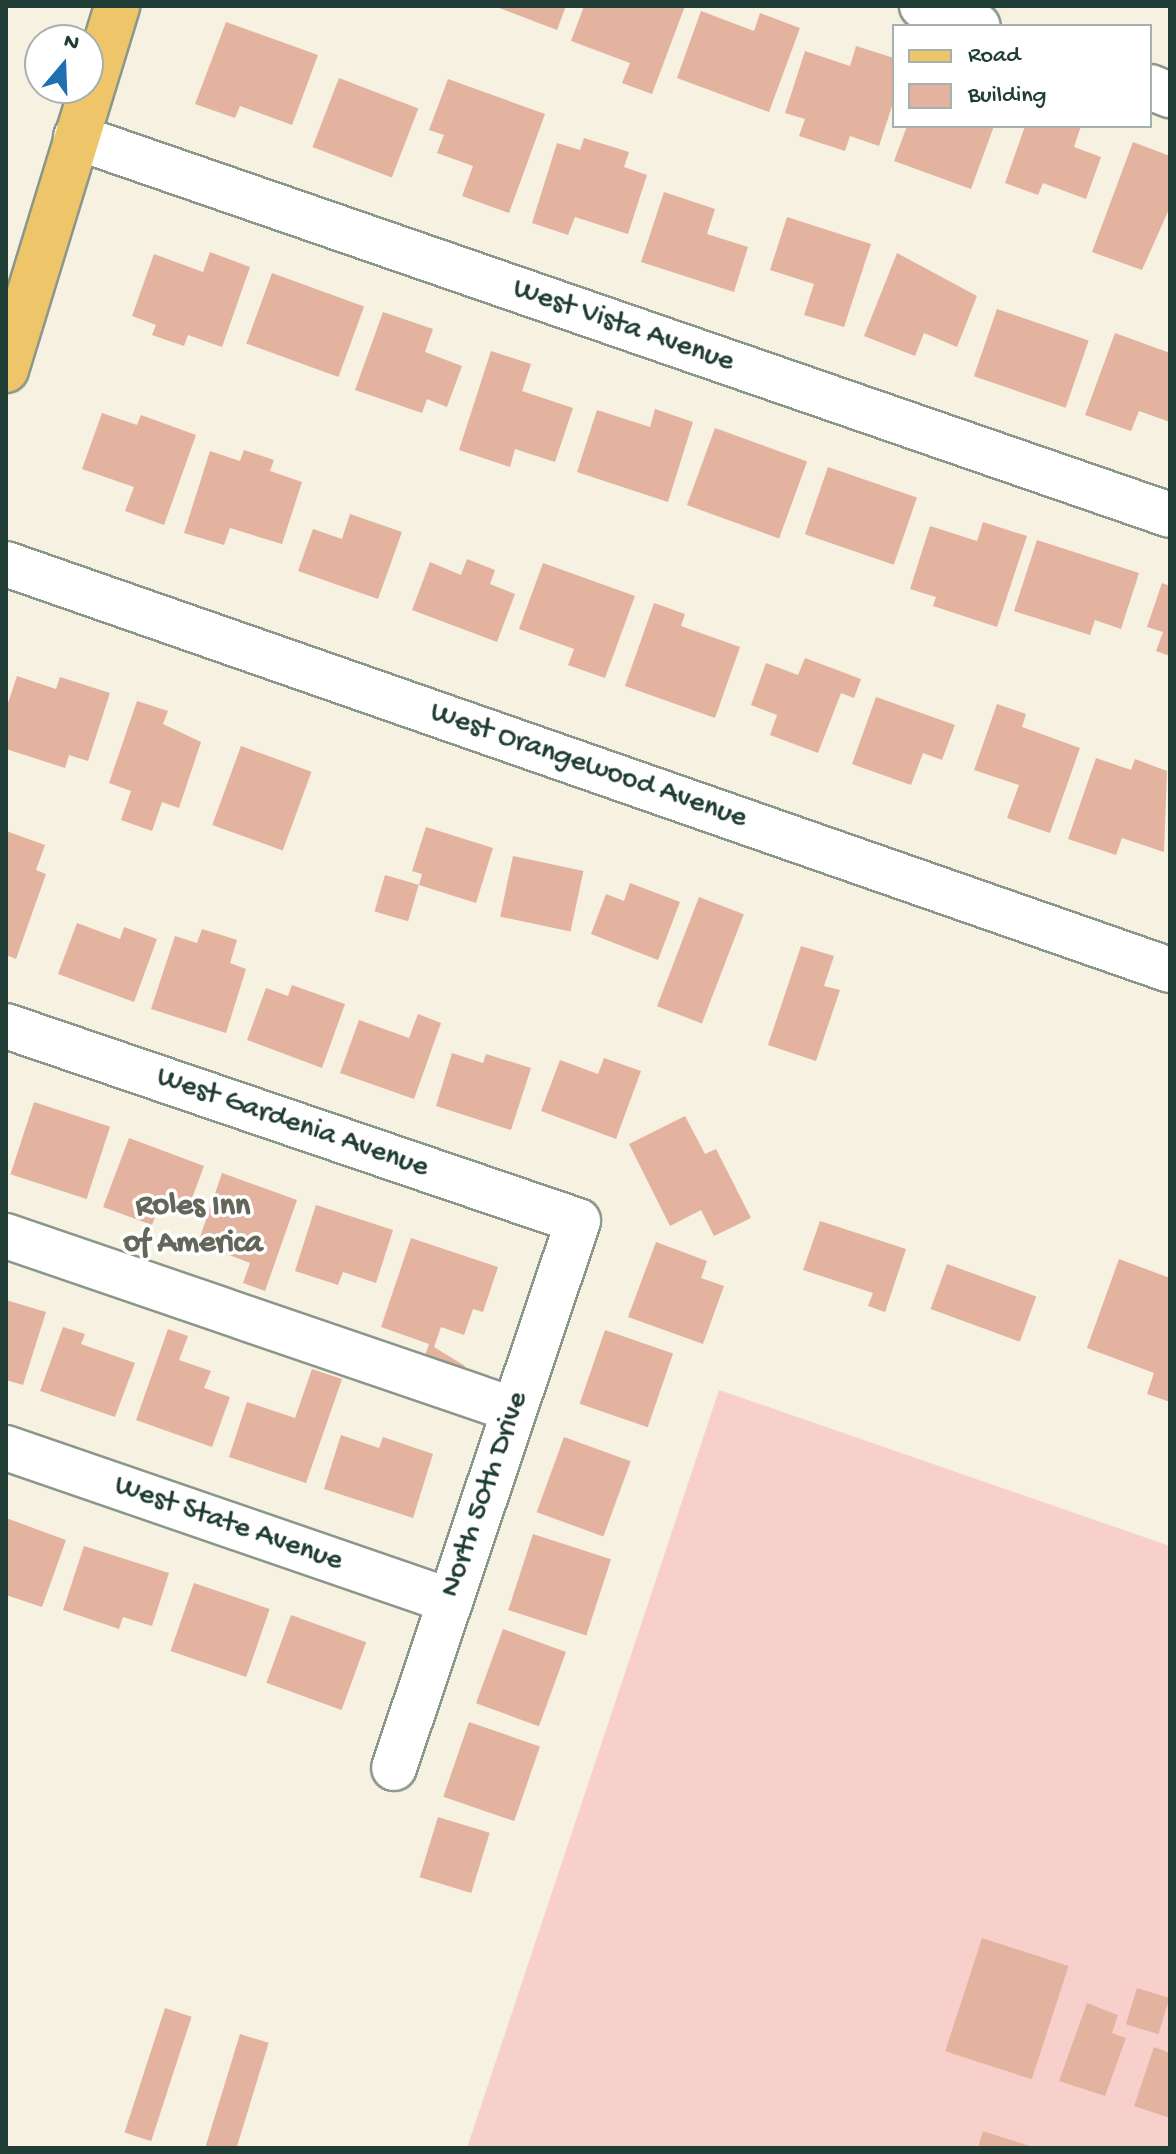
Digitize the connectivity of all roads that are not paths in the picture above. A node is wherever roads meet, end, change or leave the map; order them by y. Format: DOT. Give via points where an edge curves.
graph roads {
  1 [pos="117,6"];
  2 [pos="922,6"];
  3 [pos="972,24"];
  4 [pos="76,137"];
  5 [pos="6,370"];
  6 [pos="1170,515"];
  7 [pos="6,564"];
  8 [pos="1170,970"];
  9 [pos="6,1026"];
  10 [pos="578,1221"];
  11 [pos="6,1236"];
  12 [pos="514,1410"];
  13 [pos="6,1448"];
  14 [pos="450,1601"];
  15 [pos="394,1768"];
  1 -- 4 [label="main road"];
  2 -- 3 [label="street"];
  4 -- 5 [label="main road"];
  4 -- 6 [label="street, West Vista Avenue"];
  7 -- 8 [label="street, West Orangewood Avenue"];
  9 -- 10 [label="street, West Gardenia Avenue"];
  10 -- 12 [label="street, North 50th Drive"];
  11 -- 12 [label="street"];
  12 -- 14 [label="street, North 50th Drive"];
  13 -- 14 [label="street, West State Avenue"];
  14 -- 15 [label="street, North 50th Drive"];
}
